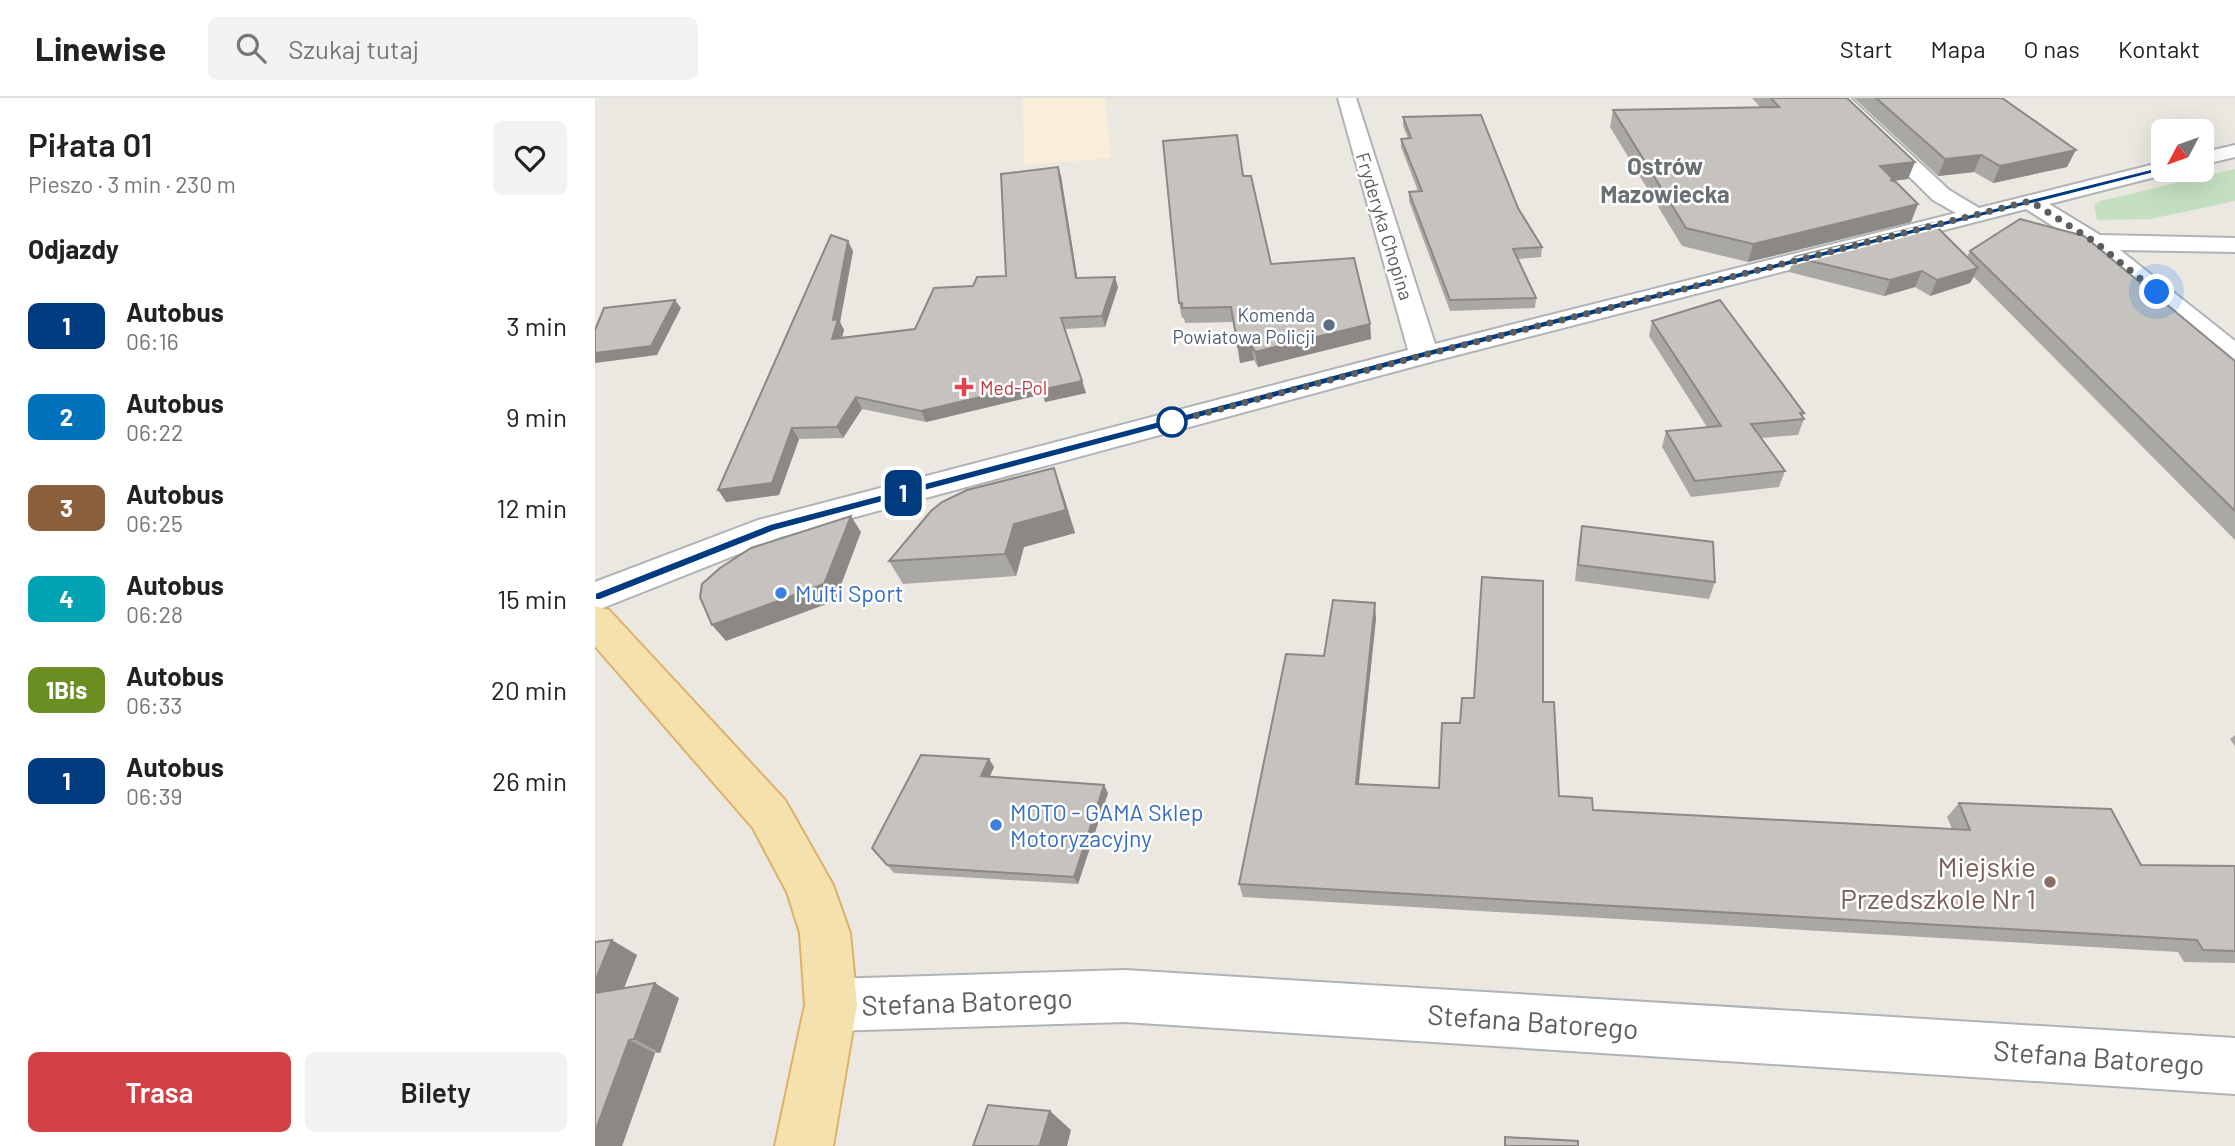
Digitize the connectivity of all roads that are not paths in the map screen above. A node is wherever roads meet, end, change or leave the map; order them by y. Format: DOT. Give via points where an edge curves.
graph roads {
  1 [pos="1347,98"];
  2 [pos="1839,98"];
  3 [pos="2235,151"];
  4 [pos="2214,156"];
  5 [pos="2151,171"];
  6 [pos="2030,201"];
  7 [pos="1975,215"];
  8 [pos="2095,242"];
  9 [pos="2235,245"];
  10 [pos="1424,355"];
  11 [pos="2235,355"];
  12 [pos="595,597"];
  13 [pos="595,620"];
  14 [pos="831,1005"];
  15 [pos="2235,1066"];
  16 [pos="804,1146"];
  1 -- 10 [label="street, Fryderyka Chopina"];
  2 -- 7 [label="street" via="1941,195"];
  3 -- 4 [label="street"];
  5 -- 6 [label="street"];
  6 -- 7 [label="street"];
  6 -- 8 [label="street"];
  7 -- 10 [label="street"];
  8 -- 9 [label="street"];
  8 -- 11 [label="street"];
  10 -- 12 [label="street" via="770,528"];
  13 -- 14 [label="main road" via="769,814 809,885 825,933"];
  14 -- 15 [label="street, Stefana Batorego" via="1125,996"];
  14 -- 16 [label="main road"];
}
